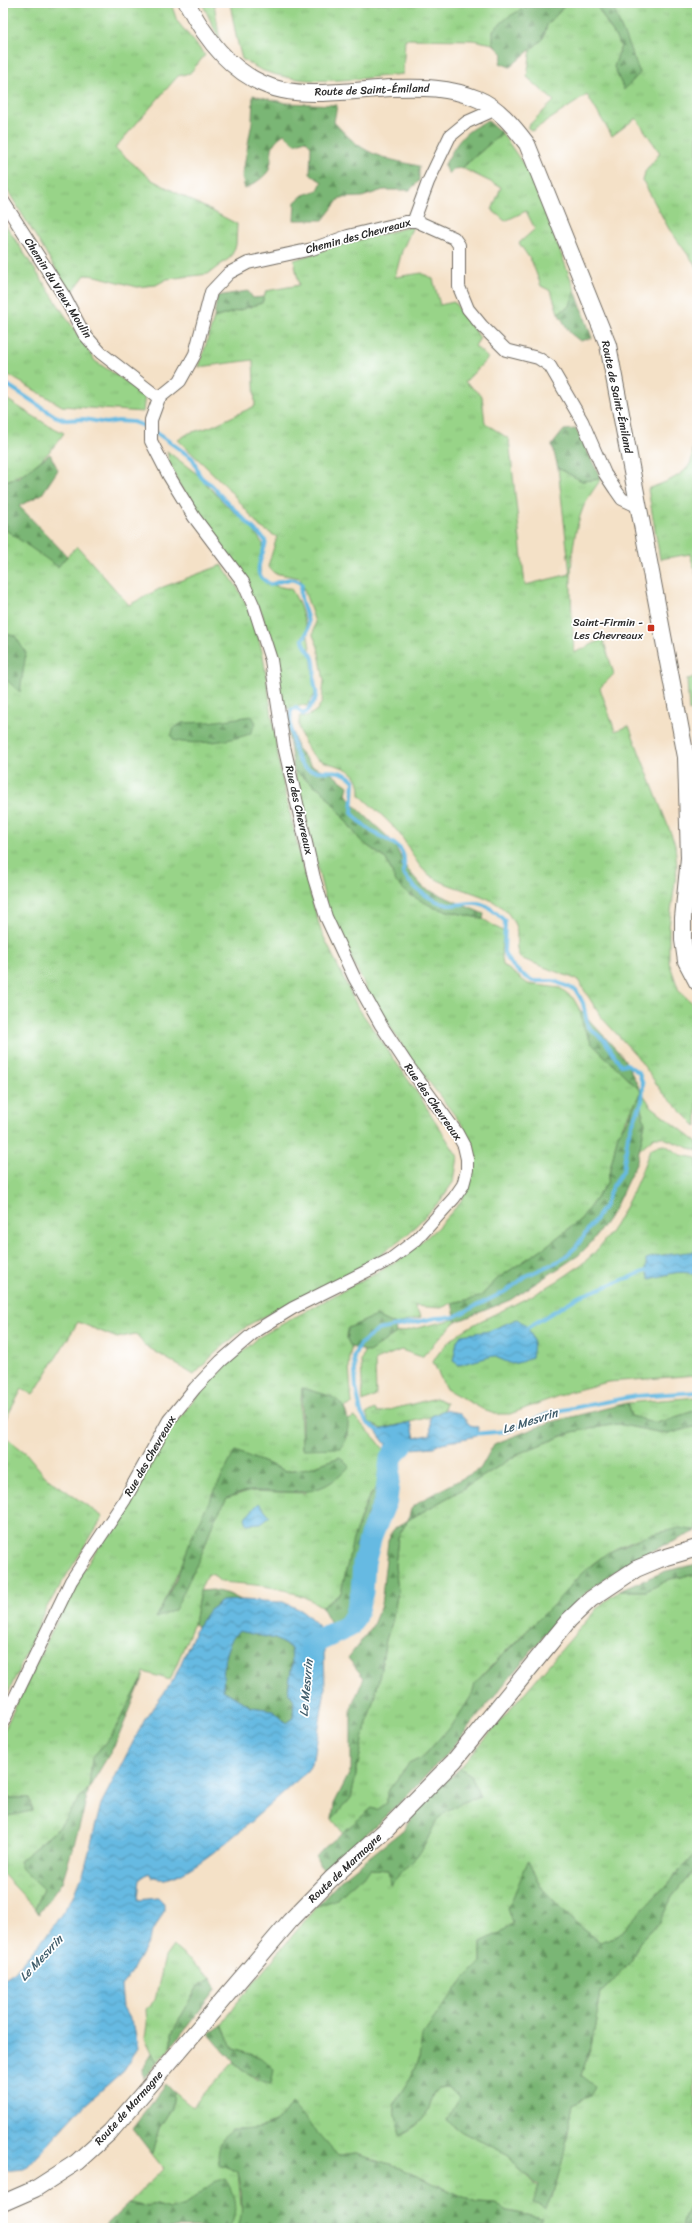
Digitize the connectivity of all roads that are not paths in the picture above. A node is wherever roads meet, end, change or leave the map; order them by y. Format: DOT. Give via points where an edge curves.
graph roads {
  1 [pos="187,3"];
  2 [pos="494,110"];
  3 [pos="3,201"];
  4 [pos="414,220"];
  5 [pos="159,398"];
  6 [pos="639,508"];
  7 [pos="697,982"];
  8 [pos="697,1548"];
  9 [pos="3,1722"];
  10 [pos="3,2203"];
  1 -- 2 [label="main road, Route de Saint-Émiland" via="211,42 232,64 262,83 283,90 310,92 427,86 479,99"];
  2 -- 4 [label="street" via="466,122 450,136 428,182"];
  2 -- 6 [label="main road, Route de Saint-Émiland" via="513,126 527,144 608,345"];
  3 -- 5 [label="street, Chemin du Vieux Moulin" via="64,296 84,334 101,353"];
  4 -- 5 [label="street, Chemin des Chevreaux" via="348,236 312,249 248,263 229,273 211,292 195,354 180,381"];
  4 -- 6 [label="street, Chemin des Chevreaux" via="454,238 459,245 459,287 468,309 506,350 538,358 550,366 582,421 611,484 622,499"];
  5 -- 9 [label="street, Rue des Chevreaux" via="151,420 151,441 194,517 243,582 254,607 271,660 284,746 314,878 326,917 354,977 381,1025 457,1133 464,1146 466,1170 463,1185 454,1198 416,1240 391,1259 293,1308 257,1330 195,1388 169,1420 124,1501 71,1581"];
  6 -- 7 [label="main road, Route de Saint-Émiland" via="686,757 689,858 683,940 686,961"];
  8 -- 10 [label="main road, Route de Marmagne" via="636,1569 591,1599 548,1644 454,1761 290,1921 110,2132 77,2162 35,2189"];
}
